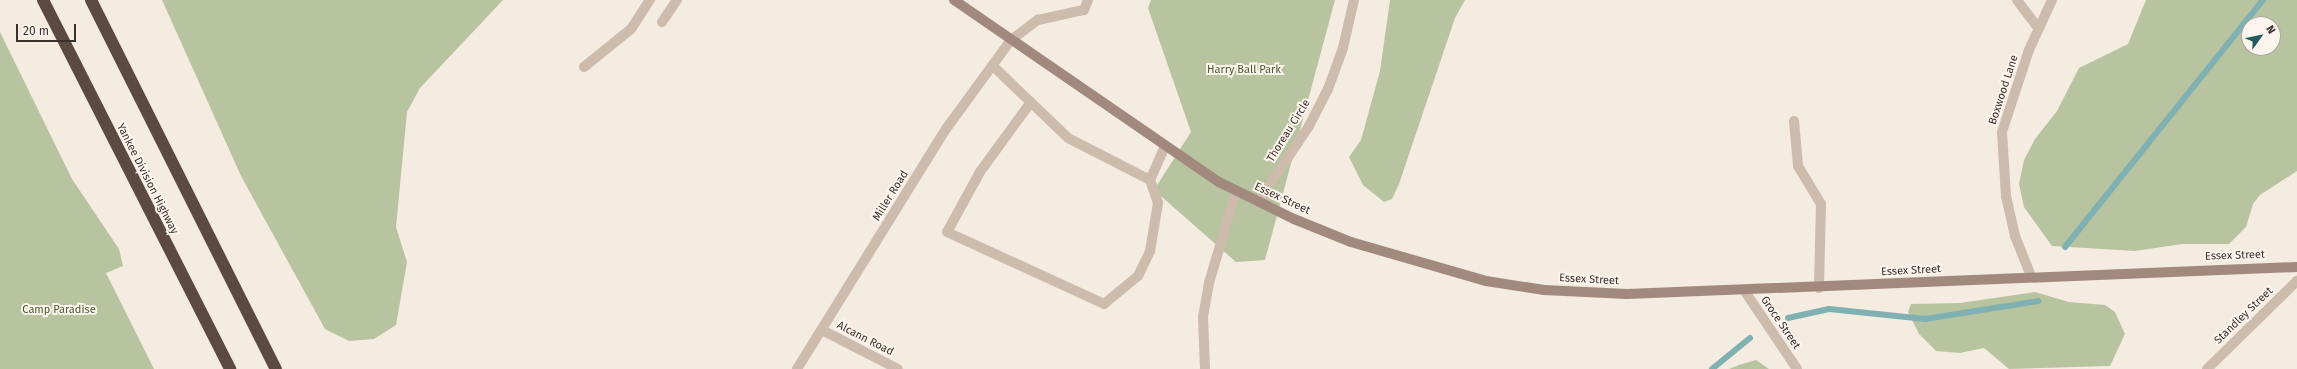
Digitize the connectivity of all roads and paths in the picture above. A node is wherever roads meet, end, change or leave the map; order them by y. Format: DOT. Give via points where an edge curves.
graph roads {
  1 [pos="43,0"];
  2 [pos="91,0"];
  3 [pos="650,0"];
  4 [pos="677,0"];
  5 [pos="954,0"];
  6 [pos="1088,0"];
  7 [pos="1354,0"];
  8 [pos="2017,0"];
  9 [pos="2052,0"];
  10 [pos="662,22"];
  11 [pos="2038,28"];
  12 [pos="1011,40"];
  13 [pos="993,66"];
  14 [pos="584,67"];
  15 [pos="1031,102"];
  16 [pos="1794,121"];
  17 [pos="1165,146"];
  18 [pos="1150,180"];
  19 [pos="1236,191"];
  20 [pos="1258,202"];
  21 [pos="2297,267"];
  22 [pos="2031,276"];
  23 [pos="2297,281"];
  24 [pos="1819,288"];
  25 [pos="1744,290"];
  26 [pos="822,330"];
  27 [pos="230,369"];
  28 [pos="276,369"];
  29 [pos="797,369"];
  30 [pos="898,369"];
  31 [pos="1204,369"];
  32 [pos="1797,369"];
  33 [pos="2207,369"];
  1 -- 27 [label="highway, Yankee Division Highway"];
  2 -- 28 [label="highway"];
  3 -- 14 [label="street" via="630,30"];
  4 -- 10 [label="street"];
  5 -- 12 [label="main road, Essex Street"];
  6 -- 12 [label="street, Miller Road" via="1084,10 1038,20"];
  7 -- 20 [label="street, Thoreau Circle" via="1343,48 1328,88 1309,126"];
  8 -- 11 [label="street"];
  9 -- 11 [label="street, Boxwood Lane"];
  11 -- 22 [label="street, Boxwood Lane" via="2010,101 2002,132 2001,158 2015,236"];
  12 -- 13 [label="street, Miller Road"];
  12 -- 17 [label="main road, Essex Street"];
  13 -- 15 [label="street"];
  13 -- 26 [label="street, Miller Road" via="946,129"];
  15 -- 18 [label="street" via="1068,138"];
  15 -- 18 [label="street" via="980,172 947,232 1104,304 1138,276 1150,251 1158,203"];
  16 -- 24 [label="street" via="1798,166 1821,204"];
  17 -- 18 [label="street"];
  17 -- 19 [label="main road, Essex Street"];
  19 -- 20 [label="main road, Essex Street"];
  19 -- 31 [label="street" via="1209,282 1203,317"];
  20 -- 25 [label="main road, Essex Street" via="1351,242 1486,281 1585,293"];
  21 -- 22 [label="main road, Essex Street"];
  22 -- 24 [label="main road, Essex Street"];
  23 -- 33 [label="street, Standley Street"];
  24 -- 25 [label="main road, Essex Street"];
  25 -- 32 [label="street, Groce Street"];
  26 -- 29 [label="street, Miller Road"];
  26 -- 30 [label="street, Alcann Road"];
}
